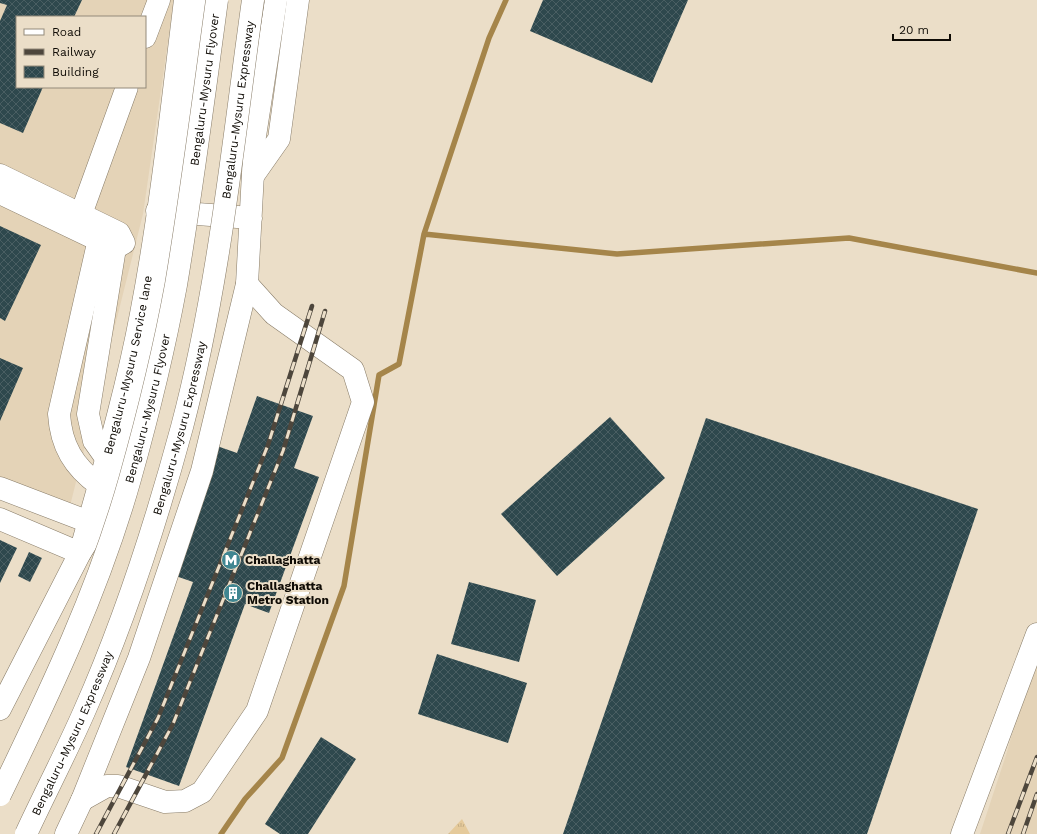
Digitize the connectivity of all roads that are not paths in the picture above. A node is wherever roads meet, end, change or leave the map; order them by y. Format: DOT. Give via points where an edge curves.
graph roads {
  1 [pos="158,0"];
  2 [pos="185,0"];
  3 [pos="202,0"];
  4 [pos="217,0"];
  5 [pos="253,0"];
  6 [pos="276,0"];
  7 [pos="298,0"];
  8 [pos="146,34"];
  9 [pos="127,88"];
  10 [pos="0,175"];
  11 [pos="253,176"];
  12 [pos="0,193"];
  13 [pos="165,212"];
  14 [pos="251,218"];
  15 [pos="78,222"];
  16 [pos="109,237"];
  17 [pos="247,284"];
  18 [pos="106,458"];
  19 [pos="99,485"];
  20 [pos="0,488"];
  21 [pos="0,519"];
  22 [pos="89,522"];
  23 [pos="80,553"];
  24 [pos="1037,634"];
  25 [pos="0,709"];
  26 [pos="0,795"];
  27 [pos="82,800"];
  28 [pos="26,834"];
  29 [pos="66,834"];
  30 [pos="962,834"];
  1 -- 8 [label="main road"];
  2 -- 13 [label="main road, Bengaluru-Mysuru Service lane"];
  3 -- 13 [label="main road"];
  4 -- 26 [label="main road, Bengaluru-Mysuru Flyover, bridge" via="176,286 163,351 133,467 109,546 86,609"];
  5 -- 28 [label="main road, Bengaluru-Mysuru Expressway, bridge" via="211,292 182,425 159,506 120,622 84,711"];
  6 -- 11 [label="main road, Bengaluru-Mysuru Expressway" via="255,136"];
  7 -- 11 [label="main road, Bengaluru-Mysuru Expressway" via="279,139"];
  9 -- 15 [label="main road"];
  10 -- 15 [label="main road"];
  11 -- 14 [label="main road, Bengaluru-Mysuru Expressway"];
  12 -- 15 [label="main road"];
  13 -- 14 [label="main road"];
  13 -- 18 [label="main road, Bengaluru-Mysuru Service lane"];
  13 -- 23 [label="main road" via="167,258 141,395 109,507"];
  14 -- 17 [label="main road, Bengaluru-Mysuru Expressway"];
  15 -- 16 [label="main road"];
  16 -- 18 [label="main road" via="88,414 94,441"];
  16 -- 19 [label="main road" via="59,414 62,434 72,457 84,474"];
  17 -- 27 [label="main road, Bengaluru-Mysuru Expressway" via="202,471 139,658"];
  17 -- 27 [label="main road" via="274,314 353,370 363,402 361,409 258,711 202,792 185,801 165,802 118,786 107,786"];
  18 -- 19 [label="main road, Bengaluru-Mysuru Service lane"];
  19 -- 22 [label="main road, Bengaluru-Mysuru Service lane"];
  20 -- 22 [label="main road"];
  21 -- 23 [label="main road"];
  22 -- 23 [label="main road, Bengaluru-Mysuru Service lane"];
  23 -- 25 [label="main road, Bengaluru-Mysuru Service lane"];
  24 -- 30 [label="main road"];
  27 -- 29 [label="main road, Bengaluru-Mysuru Expressway"];
}
